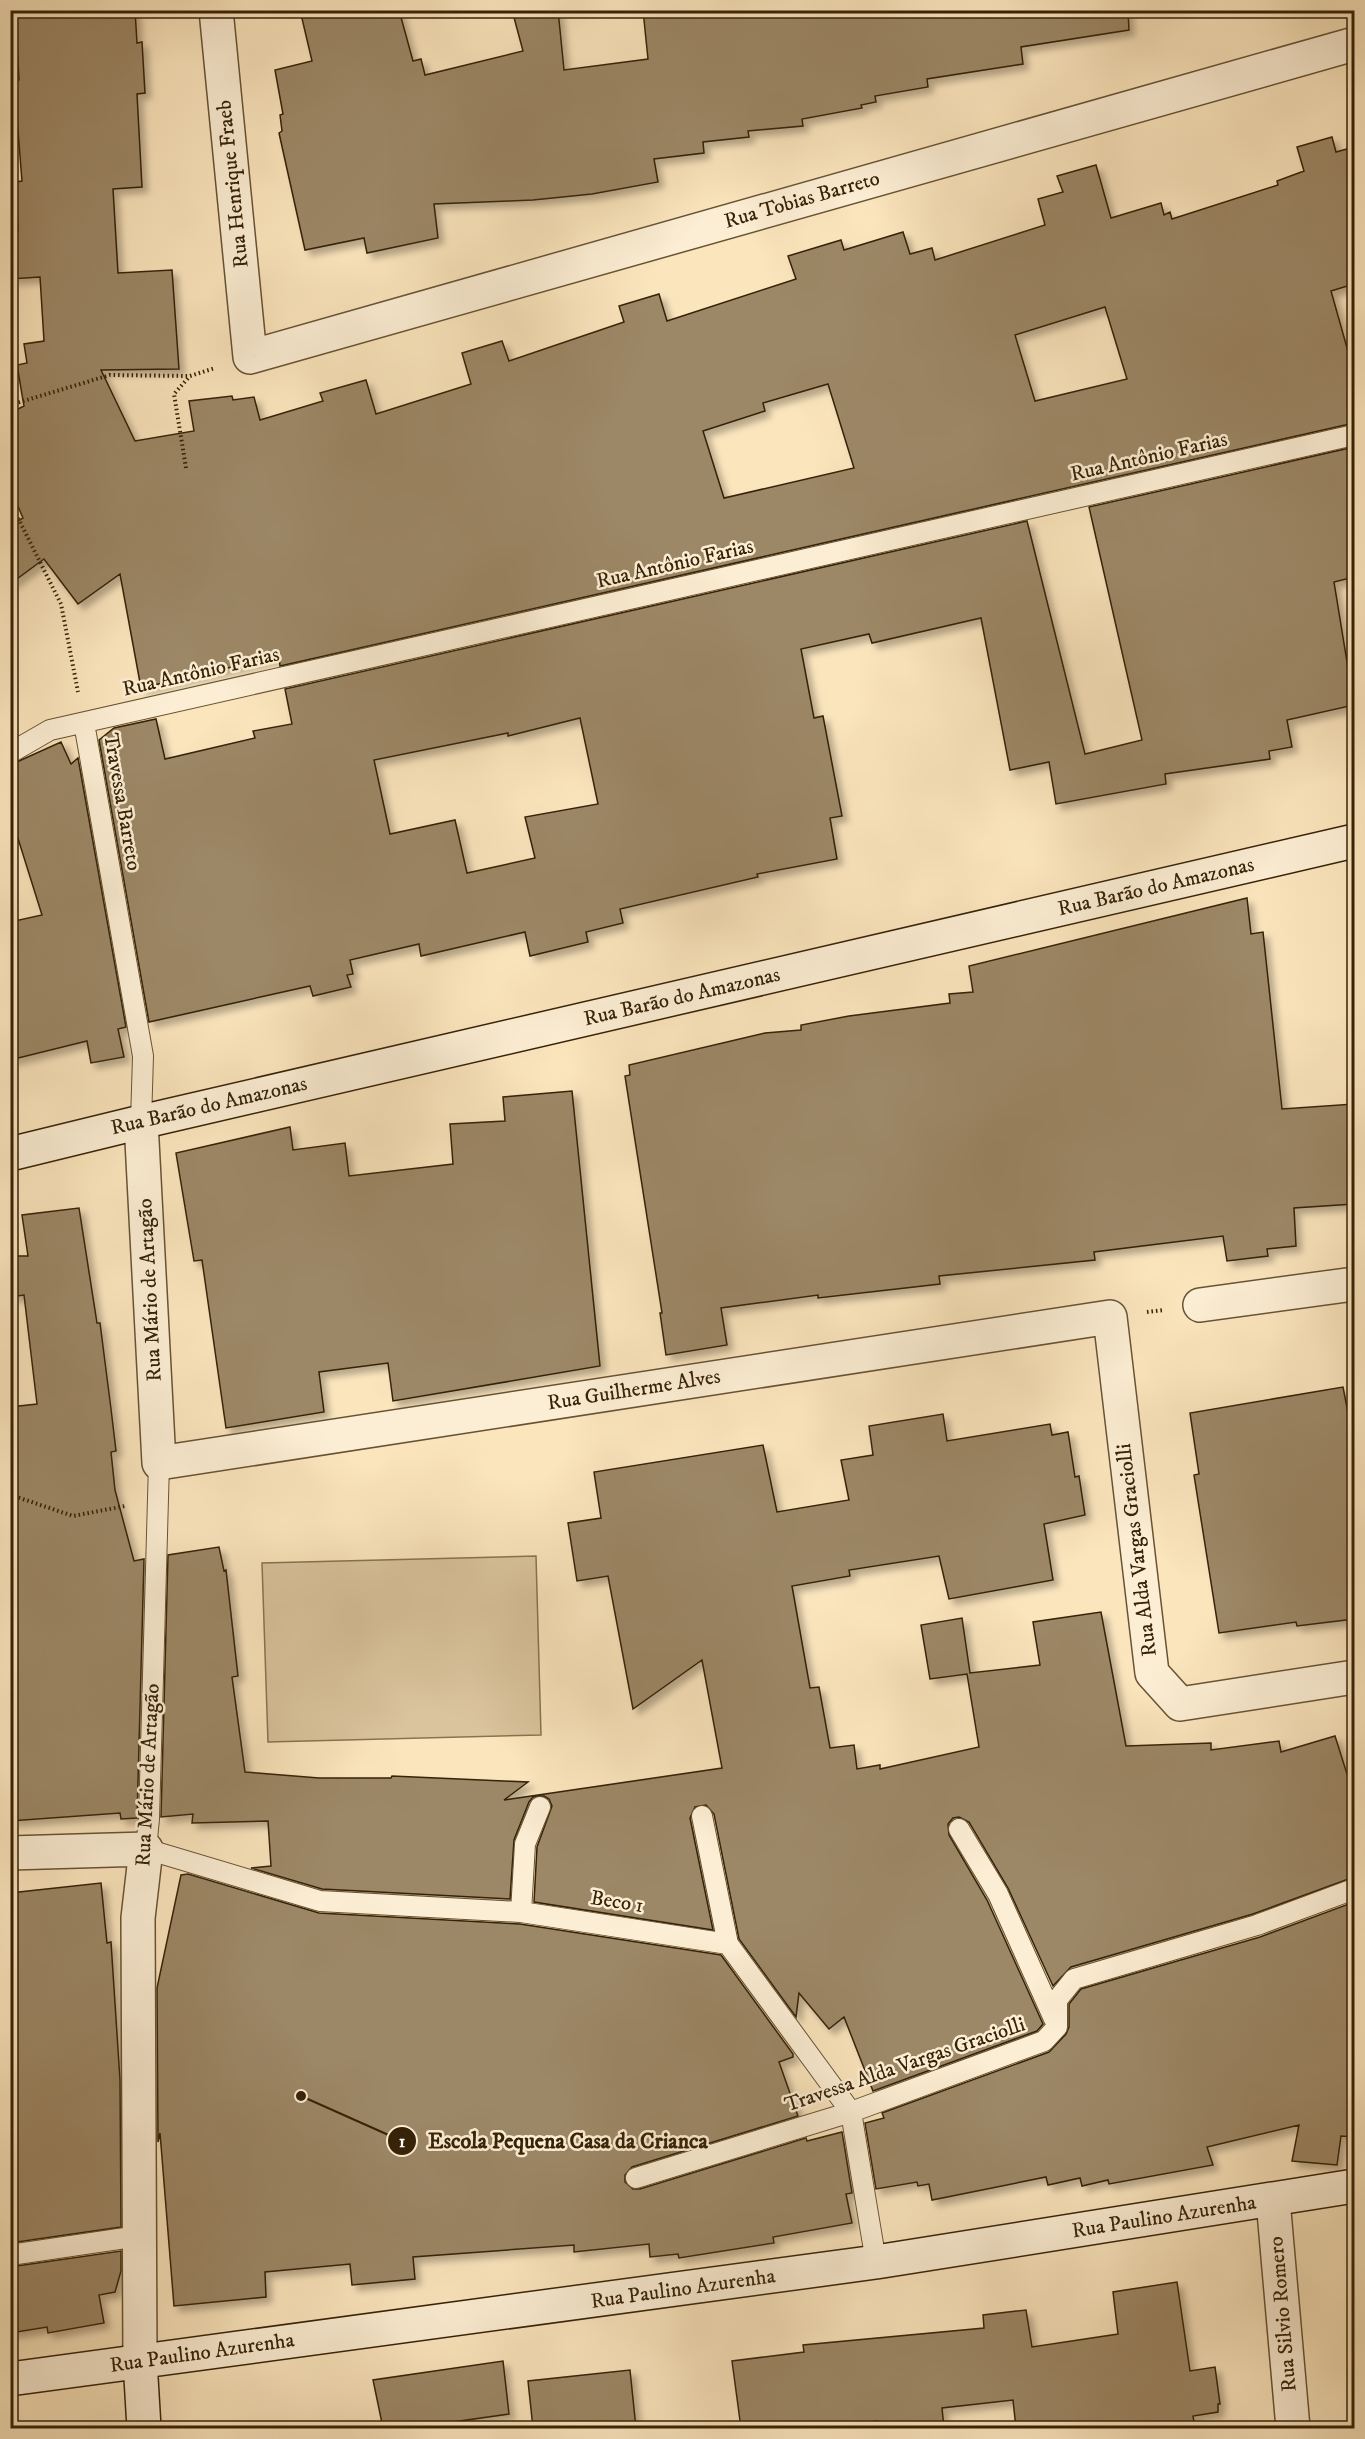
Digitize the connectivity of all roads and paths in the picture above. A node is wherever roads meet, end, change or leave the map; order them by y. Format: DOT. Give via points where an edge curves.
graph roads {
  1 [pos="216,10"];
  2 [pos="1354,44"];
  3 [pos="250,357"];
  4 [pos="189,376"];
  5 [pos="10,405"];
  6 [pos="1354,435"];
  7 [pos="186,468"];
  8 [pos="10,502"];
  9 [pos="84,723"];
  10 [pos="10,753"];
  11 [pos="1354,841"];
  12 [pos="141,1122"];
  13 [pos="10,1154"];
  14 [pos="1354,1284"];
  15 [pos="1200,1305"];
  16 [pos="1110,1317"];
  17 [pos="159,1463"];
  18 [pos="10,1496"];
  19 [pos="159,1499"];
  20 [pos="1354,1677"];
  21 [pos="540,1807"];
  22 [pos="702,1816"];
  23 [pos="959,1829"];
  24 [pos="146,1849"];
  25 [pos="10,1853"];
  26 [pos="1354,1889"];
  27 [pos="521,1912"];
  28 [pos="728,1944"];
  29 [pos="1057,2027"];
  30 [pos="851,2112"];
  31 [pos="636,2178"];
  32 [pos="1354,2186"];
  33 [pos="1273,2200"];
  34 [pos="140,2236"];
  35 [pos="10,2255"];
  36 [pos="876,2262"];
  37 [pos="140,2361"];
  38 [pos="10,2379"];
  39 [pos="144,2428"];
  40 [pos="1293,2428"];
  1 -- 3 [label="street, Rua Henrique Fraeb"];
  2 -- 3 [label="street, Rua Tobias Barreto"];
  3 -- 4 [label="path"];
  4 -- 5 [label="path" via="110,375"];
  4 -- 7 [label="path" via="174,394"];
  6 -- 9 [label="lane, Rua Antônio Farias"];
  8 -- 9 [label="path, Travessa Barreto" via="61,604"];
  9 -- 10 [label="lane, Rua Antônio Farias" via="50,730"];
  9 -- 12 [label="lane, Travessa Barreto" via="143,1056"];
  11 -- 12 [label="street, Rua Barão do Amazonas"];
  12 -- 13 [label="street, Rua Barão do Amazonas"];
  12 -- 17 [label="street, Rua Mário de Artagão"];
  14 -- 15 [label="street"];
  15 -- 16 [label="path"];
  16 -- 17 [label="street, Rua Guilherme Alves"];
  16 -- 20 [label="street, Rua Alda Vargas Graciolli" via="1152,1673 1180,1704"];
  17 -- 19 [label="lane, Rua Mário de Artagão"];
  18 -- 19 [label="path" via="73,1516"];
  19 -- 24 [label="lane, Rua Mário de Artagão"];
  21 -- 27 [label="lane" via="525,1844"];
  22 -- 28 [label="lane"];
  23 -- 29 [label="lane" via="998,1894"];
  24 -- 25 [label="street"];
  24 -- 27 [label="lane, Beco 1" via="320,1901"];
  24 -- 34 [label="street, Rua Mário de Artagão" via="138,1918"];
  26 -- 29 [label="lane, Travessa Alda Vargas Graciolli" via="1257,1925 1074,1979 1057,2000"];
  27 -- 28 [label="lane, Beco 1"];
  28 -- 30 [label="lane"];
  29 -- 30 [label="lane, Travessa Alda Vargas Graciolli" via="1044,2041"];
  30 -- 31 [label="lane, Travessa Alda Vargas Graciolli"];
  30 -- 36 [label="lane"];
  32 -- 33 [label="street, Rua Paulino Azurenha"];
  33 -- 36 [label="street, Rua Paulino Azurenha"];
  33 -- 40 [label="street, Rua Silvio Romero"];
  34 -- 35 [label="lane"];
  34 -- 37 [label="street, Rua Mário de Artagão"];
  36 -- 37 [label="street, Rua Paulino Azurenha"];
  37 -- 38 [label="street, Rua Paulino Azurenha"];
  37 -- 39 [label="street, Rua Mário de Artagão"];
}
